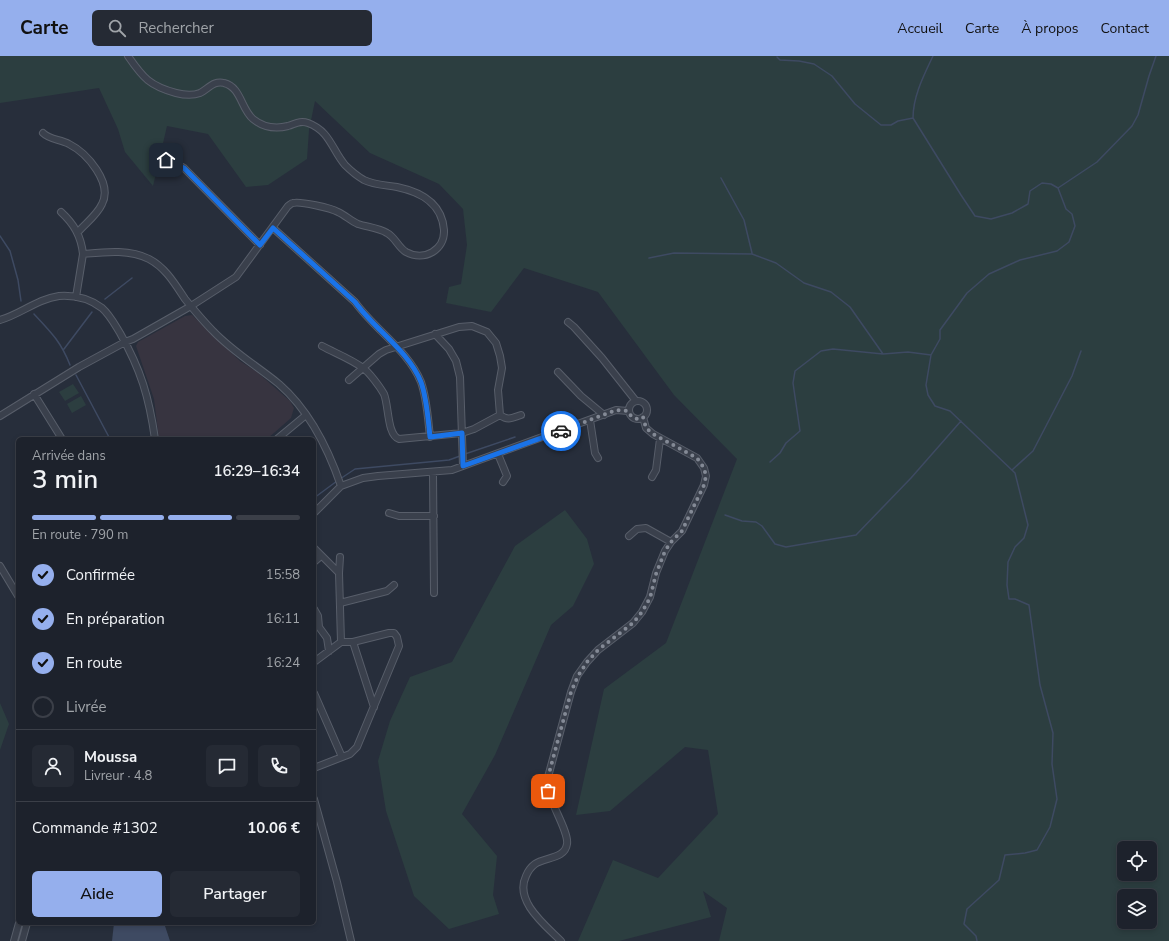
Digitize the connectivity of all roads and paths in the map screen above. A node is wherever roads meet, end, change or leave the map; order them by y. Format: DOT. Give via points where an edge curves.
graph roads {
  1 [pos="128,56"];
  2 [pos="43,133"];
  3 [pos="161,160"];
  4 [pos="60,212"];
  5 [pos="273,228"];
  6 [pos="78,232"];
  7 [pos="260,245"];
  8 [pos="83,254"];
  9 [pos="76,297"];
  10 [pos="191,306"];
  11 [pos="0,320"];
  12 [pos="568,322"];
  13 [pos="435,334"];
  14 [pos="125,342"];
  15 [pos="322,346"];
  16 [pos="396,346"];
  17 [pos="364,368"];
  18 [pos="558,372"];
  19 [pos="349,380"];
  20 [pos="34,394"];
  21 [pos="636,401"];
  22 [pos="628,411"];
  23 [pos="306,415"];
  24 [pos="500,415"];
  25 [pos="521,415"];
  26 [pos="604,415"];
  27 [pos="0,416"];
  28 [pos="643,417"];
  29 [pos="590,420"];
  30 [pos="462,433"];
  31 [pos="61,437"];
  32 [pos="154,437"];
  33 [pos="279,437"];
  34 [pos="430,437"];
  35 [pos="660,439"];
  36 [pos="498,454"];
  37 [pos="598,458"];
  38 [pos="463,466"];
  39 [pos="433,472"];
  40 [pos="652,477"];
  41 [pos="503,482"];
  42 [pos="341,484"];
  43 [pos="316,511"];
  44 [pos="389,513"];
  45 [pos="434,516"];
  46 [pos="629,536"];
  47 [pos="671,542"];
  48 [pos="316,550"];
  49 [pos="321,556"];
  50 [pos="340,557"];
  51 [pos="316,560"];
  52 [pos="0,566"];
  53 [pos="339,573"];
  54 [pos="394,585"];
  55 [pos="16,593"];
  56 [pos="434,593"];
  57 [pos="340,602"];
  58 [pos="316,612"];
  59 [pos="341,642"];
  60 [pos="353,642"];
  61 [pos="329,651"];
  62 [pos="316,661"];
  63 [pos="316,698"];
  64 [pos="374,707"];
  65 [pos="342,757"];
  66 [pos="316,767"];
  67 [pos="316,806"];
  68 [pos="18,925"];
  69 [pos="26,925"];
  70 [pos="14,941"];
  71 [pos="22,941"];
  72 [pos="351,941"];
  73 [pos="561,941"];
  1 -- 5 [label="street" via="145,79 163,90 182,95 195,94 216,83 224,82 234,88 246,111 263,125 276,127 307,122 314,126 324,133 344,164 355,174 366,181 424,196 434,204 440,211 443,222 443,240 439,247 427,255 412,254 402,249 387,232 352,222 336,210 294,202 288,206"];
  2 -- 6 [label="street" via="77,148 90,160 103,182 105,197 99,210"];
  3 -- 7 [label="street" via="184,168"];
  4 -- 6 [label="street"];
  5 -- 7 [label="street"];
  5 -- 16 [label="street" via="355,302"];
  6 -- 8 [label="street"];
  7 -- 10 [label="street" via="236,277"];
  8 -- 9 [label="street"];
  8 -- 10 [label="street" via="131,253 150,260 162,268"];
  9 -- 11 [label="street" via="46,298"];
  9 -- 14 [label="street" via="89,300 102,309"];
  10 -- 14 [label="street"];
  10 -- 23 [label="street" via="213,332 239,356 280,385"];
  12 -- 21 [label="street" via="602,358"];
  13 -- 16 [label="street"];
  13 -- 24 [label="street" via="472,326 486,332 496,343 502,368 498,390"];
  13 -- 30 [label="street" via="456,361 460,377"];
  14 -- 20 [label="street"];
  14 -- 32 [label="street" via="142,377"];
  15 -- 17 [label="street"];
  16 -- 17 [label="street" via="379,354"];
  16 -- 34 [label="street" via="421,383"];
  17 -- 19 [label="street"];
  17 -- 34 [label="street" via="384,394 394,436 399,439"];
  18 -- 26 [label="street"];
  20 -- 27 [label="street"];
  20 -- 31 [label="street"];
  21 -- 22 [label="street" via="631,403"];
  21 -- 28 [label="street" via="646,406 647,411"];
  22 -- 26 [label="street" via="616,410"];
  22 -- 28 [label="street" via="634,418"];
  23 -- 33 [label="street"];
  23 -- 42 [label="street" via="321,438"];
  24 -- 25 [label="street" via="509,419"];
  24 -- 30 [label="street"];
  26 -- 29 [label="street"];
  28 -- 35 [label="street" via="646,428"];
  29 -- 36 [label="street"];
  29 -- 37 [label="street"];
  30 -- 34 [label="street"];
  30 -- 38 [label="street"];
  35 -- 40 [label="street" via="656,470"];
  35 -- 47 [label="street" via="697,458 706,476 682,531"];
  36 -- 38 [label="street"];
  36 -- 41 [label="street" via="507,476"];
  38 -- 39 [label="street"];
  39 -- 42 [label="street" via="378,476"];
  39 -- 45 [label="street"];
  42 -- 43 [label="street"];
  44 -- 45 [label="street" via="399,516"];
  45 -- 56 [label="street"];
  46 -- 47 [label="street" via="637,529 646,528"];
  47 -- 73 [label="street" via="661,560 650,598 642,612 633,623 598,650 587,662 571,692 548,777 551,800 567,836 567,846 565,851 535,864 528,870 522,888 542,924"];
  48 -- 49 [label="street"];
  49 -- 51 [label="street"];
  49 -- 53 [label="street"];
  50 -- 53 [label="street"];
  52 -- 55 [label="street"];
  53 -- 57 [label="street"];
  54 -- 57 [label="street" via="387,591"];
  57 -- 59 [label="street"];
  58 -- 61 [label="street" via="320,627 327,638"];
  59 -- 60 [label="street"];
  59 -- 61 [label="street"];
  60 -- 64 [label="street"];
  60 -- 64 [label="street" via="389,633 394,633 397,637 399,646"];
  61 -- 62 [label="street"];
  63 -- 65 [label="street"];
  64 -- 65 [label="street" via="357,747"];
  65 -- 66 [label="street"];
  67 -- 72 [label="street"];
  68 -- 70 [label="street"];
  69 -- 71 [label="street"];
}
